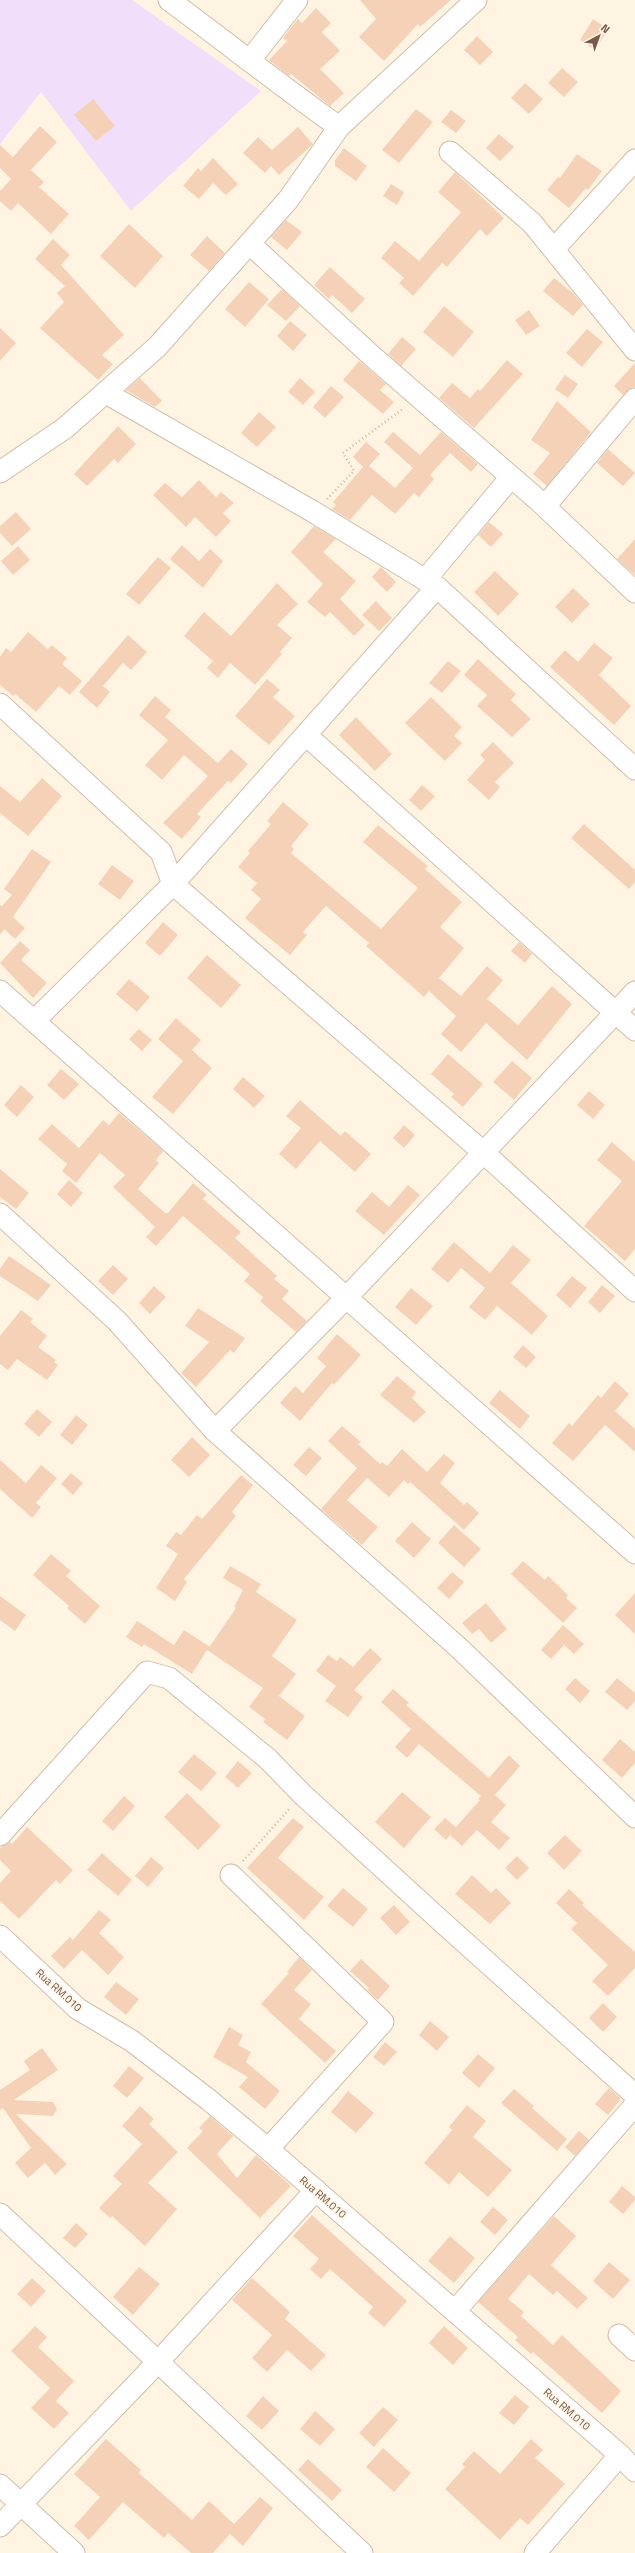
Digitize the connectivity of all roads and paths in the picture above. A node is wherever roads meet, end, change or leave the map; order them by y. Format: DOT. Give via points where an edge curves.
graph roads {
  1 [pos="169,0"];
  2 [pos="297,0"];
  3 [pos="476,0"];
  4 [pos="250,60"];
  5 [pos="339,127"];
  6 [pos="450,152"];
  7 [pos="635,160"];
  8 [pos="250,244"];
  9 [pos="554,249"];
  10 [pos="635,350"];
  11 [pos="123,377"];
  12 [pos="106,393"];
  13 [pos="418,397"];
  14 [pos="635,399"];
  15 [pos="80,415"];
  16 [pos="0,472"];
  17 [pos="511,477"];
  18 [pos="545,506"];
  19 [pos="314,512"];
  20 [pos="431,584"];
  21 [pos="635,592"];
  22 [pos="0,704"];
  23 [pos="306,735"];
  24 [pos="635,769"];
  25 [pos="173,884"];
  26 [pos="0,991"];
  27 [pos="635,992"];
  28 [pos="616,1013"];
  29 [pos="34,1021"];
  30 [pos="635,1030"];
  31 [pos="483,1152"];
  32 [pos="0,1214"];
  33 [pos="635,1291"];
  34 [pos="347,1297"];
  35 [pos="215,1431"];
  36 [pos="635,1553"];
  37 [pos="302,1794"];
  38 [pos="635,1817"];
  39 [pos="0,1835"];
  40 [pos="231,1875"];
  41 [pos="0,1936"];
  42 [pos="635,2095"];
  43 [pos="635,2105"];
  44 [pos="268,2150"];
  45 [pos="316,2190"];
  46 [pos="0,2214"];
  47 [pos="455,2311"];
  48 [pos="619,2335"];
  49 [pos="635,2350"];
  50 [pos="157,2363"];
  51 [pos="620,2455"];
  52 [pos="635,2471"];
  53 [pos="0,2485"];
  54 [pos="20,2504"];
  55 [pos="0,2526"];
  56 [pos="74,2553"];
  57 [pos="362,2553"];
  58 [pos="535,2553"];
  1 -- 4 [label="street"];
  2 -- 4 [label="street"];
  3 -- 5 [label="street"];
  4 -- 5 [label="street" via="267,77"];
  5 -- 8 [label="street" via="288,200"];
  6 -- 9 [label="street" via="532,223"];
  7 -- 9 [label="street"];
  8 -- 11 [label="street" via="157,347"];
  8 -- 13 [label="street"];
  9 -- 10 [label="street"];
  11 -- 12 [label="street"];
  11 -- 15 [label="street"];
  12 -- 15 [label="street"];
  12 -- 19 [label="street"];
  13 -- 17 [label="street"];
  13 -- 19 [label="path" via="343,454 354,471"];
  14 -- 18 [label="street"];
  15 -- 16 [label="street"];
  17 -- 18 [label="street"];
  17 -- 20 [label="street"];
  18 -- 21 [label="street"];
  19 -- 20 [label="street"];
  20 -- 23 [label="street"];
  20 -- 24 [label="street"];
  22 -- 25 [label="street" via="161,852"];
  23 -- 25 [label="street"];
  23 -- 28 [label="street"];
  25 -- 29 [label="street"];
  25 -- 31 [label="street"];
  26 -- 29 [label="street"];
  27 -- 28 [label="street"];
  28 -- 30 [label="street"];
  28 -- 31 [label="street"];
  29 -- 34 [label="street"];
  31 -- 33 [label="street"];
  31 -- 34 [label="street"];
  32 -- 35 [label="street" via="117,1321"];
  34 -- 35 [label="street"];
  34 -- 36 [label="street"];
  35 -- 38 [label="street" via="459,1648"];
  37 -- 39 [label="street" via="268,1759 201,1703 169,1678 147,1672"];
  37 -- 40 [label="path"];
  37 -- 42 [label="street"];
  40 -- 44 [label="street" via="384,2022"];
  41 -- 44 [label="street, Rua RM.010" via="78,2009 132,2042 210,2100"];
  43 -- 47 [label="street"];
  44 -- 45 [label="street, Rua RM.010"];
  45 -- 47 [label="street, Rua RM.010"];
  45 -- 50 [label="street"];
  46 -- 50 [label="street"];
  47 -- 51 [label="street, Rua RM.010"];
  48 -- 49 [label="street"];
  50 -- 54 [label="street"];
  50 -- 57 [label="street"];
  51 -- 52 [label="street, Rua RM.010"];
  51 -- 58 [label="street"];
  53 -- 54 [label="street"];
  54 -- 55 [label="street"];
  54 -- 56 [label="street"];
}
